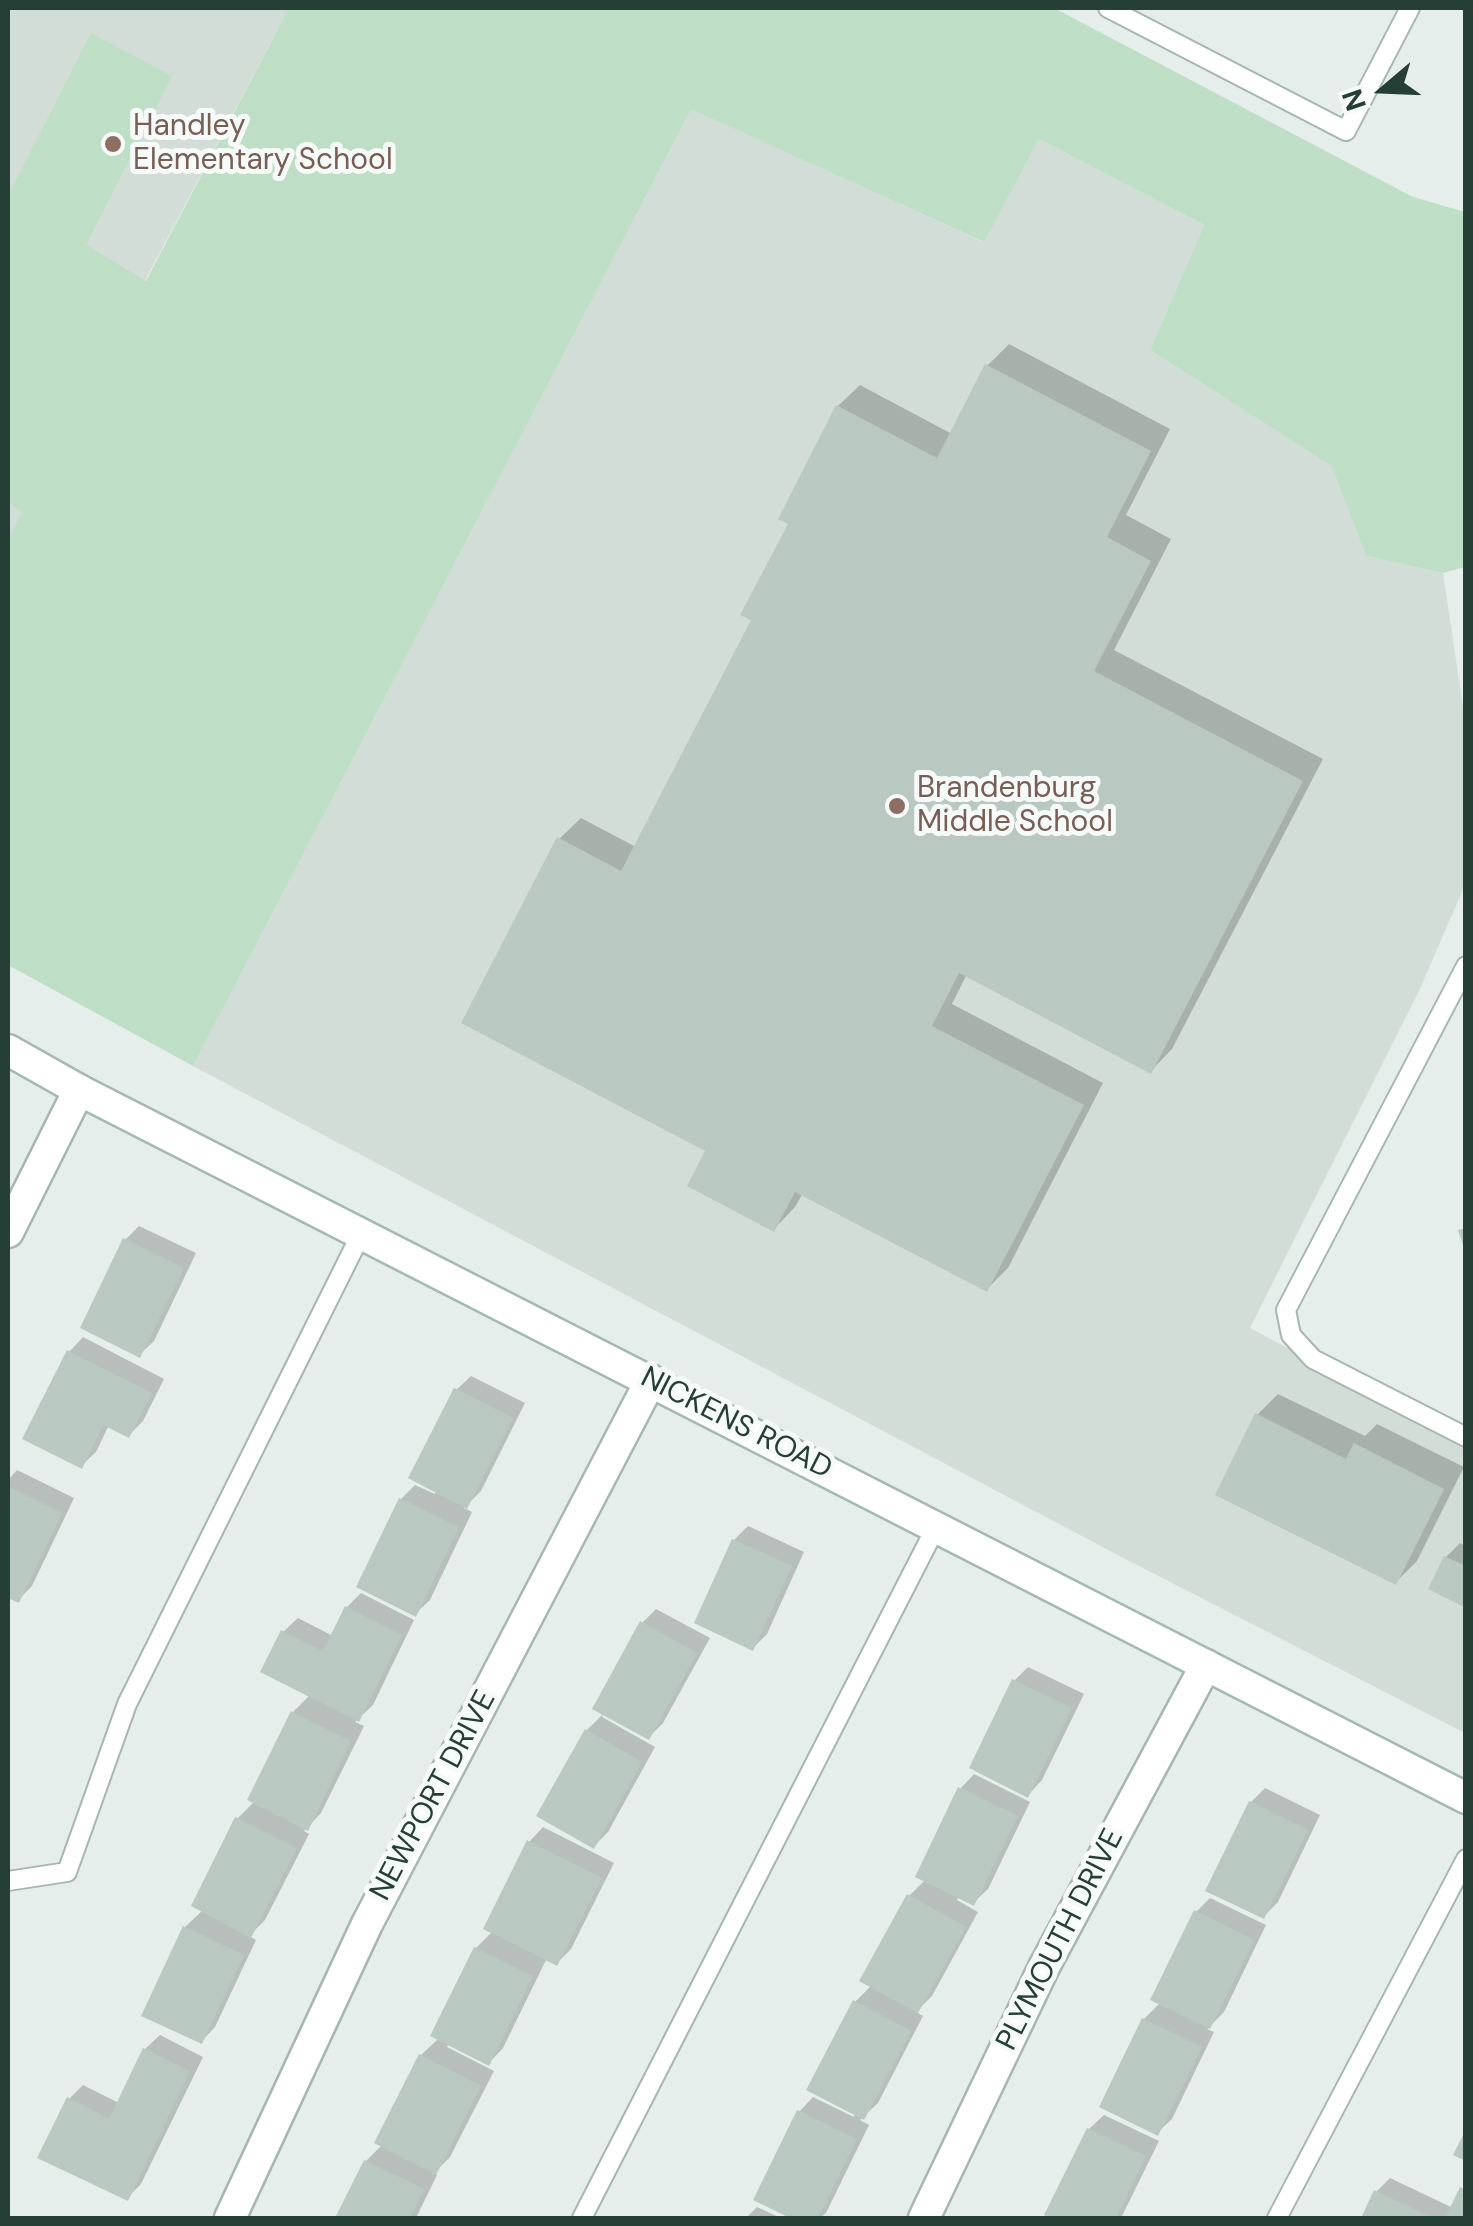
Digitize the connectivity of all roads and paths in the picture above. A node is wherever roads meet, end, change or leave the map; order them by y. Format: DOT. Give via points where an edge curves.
graph roads {
  1 [pos="1108,8"];
  2 [pos="1410,8"];
  3 [pos="1466,966"];
  4 [pos="8,1050"];
  5 [pos="80,1090"];
  6 [pos="8,1232"];
  7 [pos="361,1234"];
  8 [pos="651,1380"];
  9 [pos="1466,1437"];
  10 [pos="936,1527"];
  11 [pos="1206,1665"];
  12 [pos="1466,1798"];
  13 [pos="1466,1859"];
  14 [pos="8,1881"];
  15 [pos="230,2218"];
  16 [pos="582,2218"];
  17 [pos="924,2218"];
  18 [pos="1277,2218"];
  1 -- 2 [label="lane" via="1346,131"];
  3 -- 9 [label="lane" via="1286,1310 1292,1336 1313,1360"];
  4 -- 5 [label="street, NICKENS ROAD"];
  5 -- 6 [label="street"];
  5 -- 7 [label="street, NICKENS ROAD"];
  7 -- 8 [label="street, NICKENS ROAD"];
  7 -- 14 [label="lane" via="127,1704 67,1872"];
  8 -- 10 [label="street, NICKENS ROAD"];
  8 -- 15 [label="street, NEWPORT DRIVE" via="367,1924"];
  10 -- 11 [label="street, NICKENS ROAD"];
  10 -- 16 [label="lane"];
  11 -- 12 [label="street, NICKENS ROAD"];
  11 -- 17 [label="street, PLYMOUTH DRIVE" via="1044,1966"];
  13 -- 18 [label="lane"];
}
